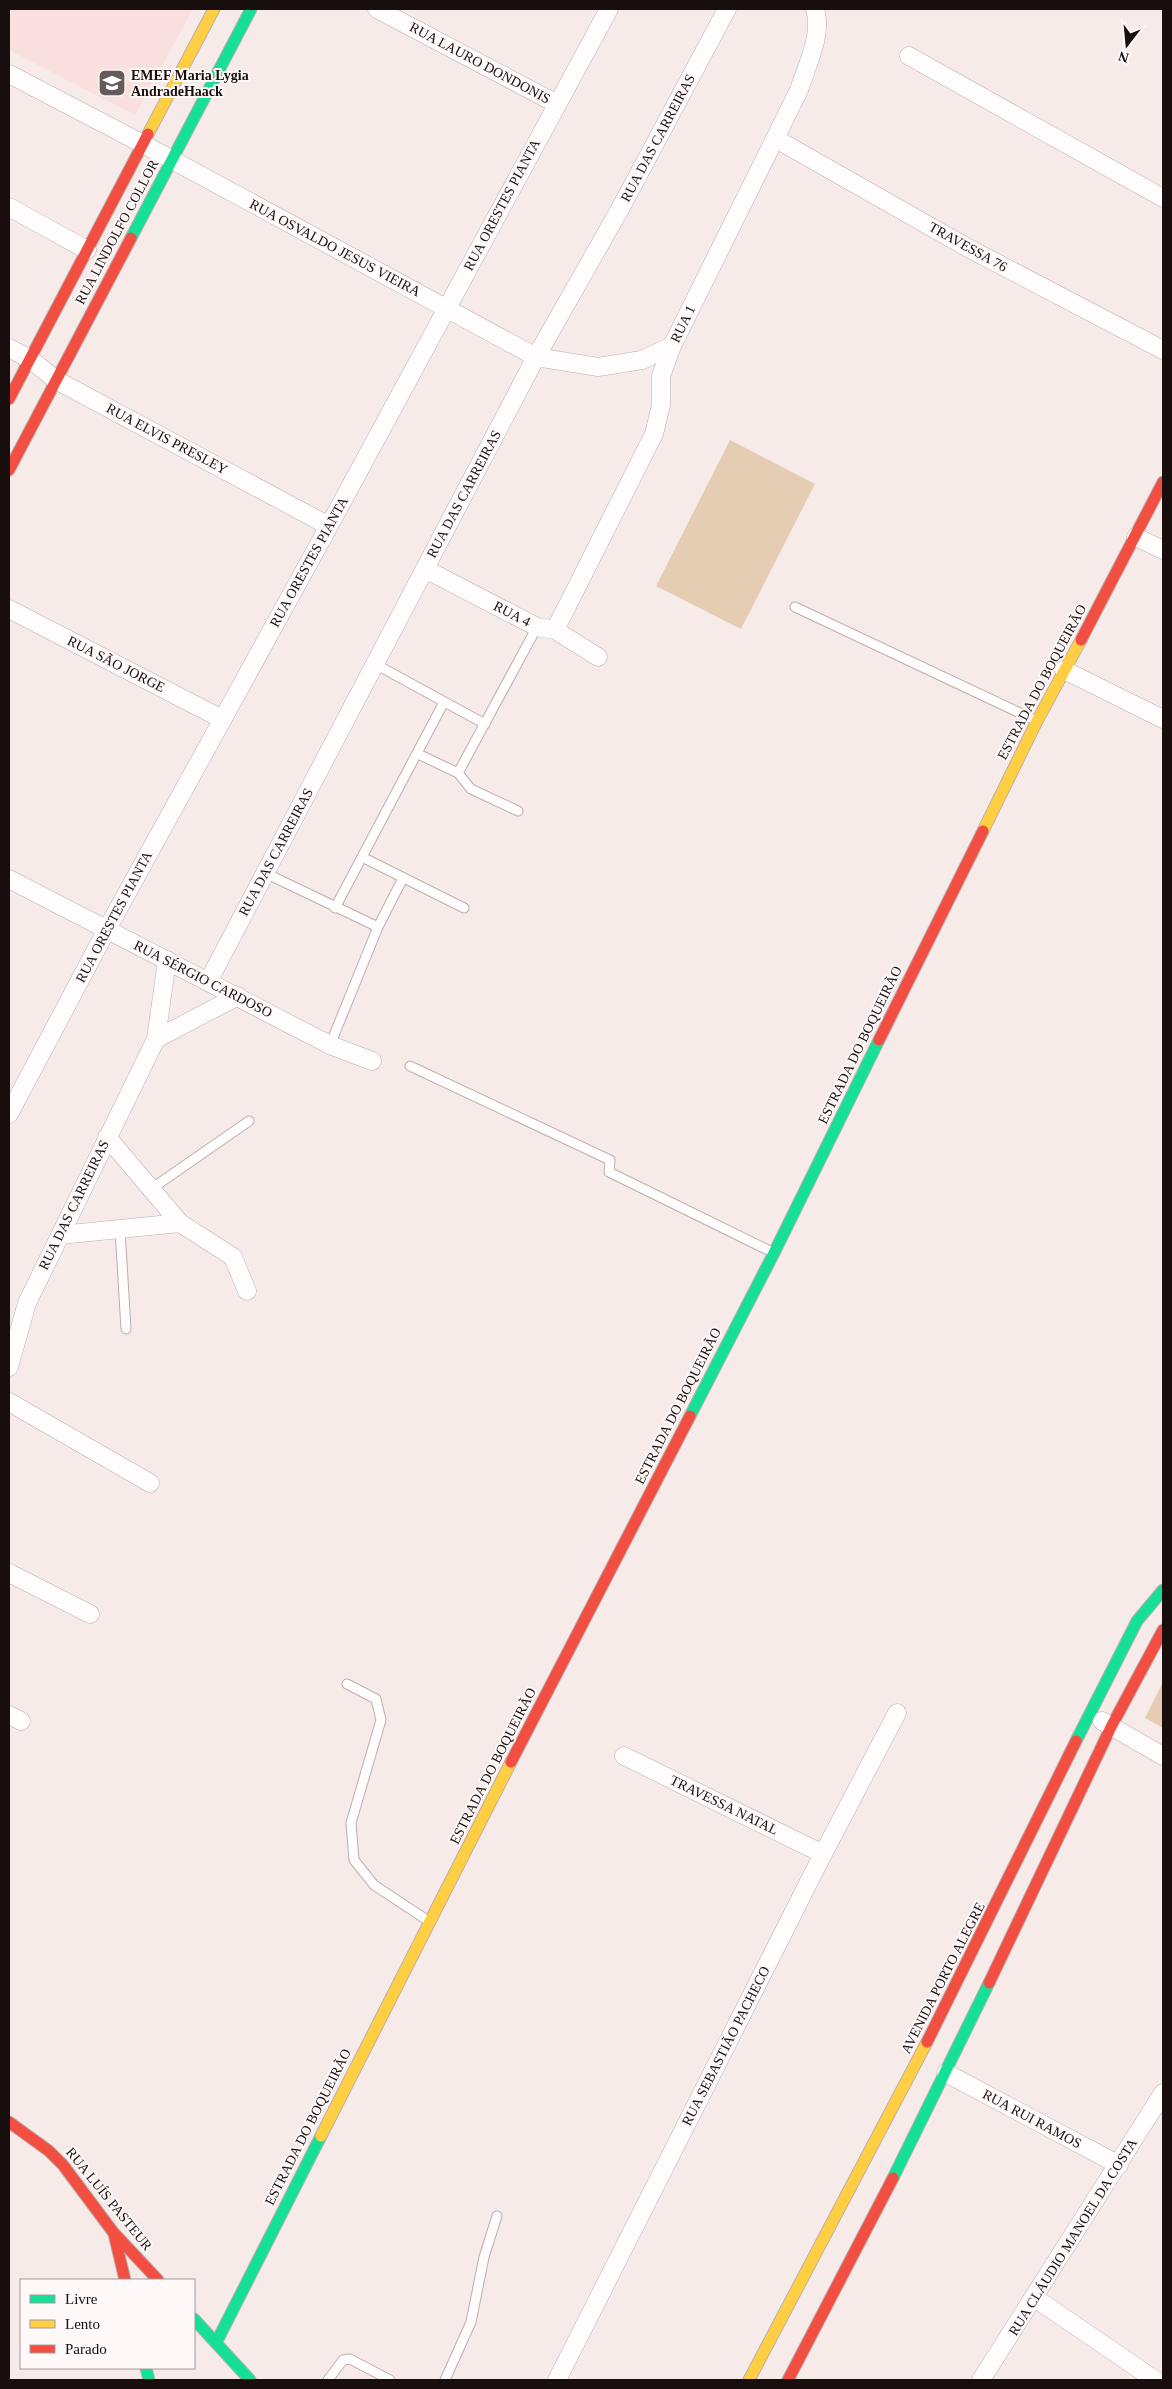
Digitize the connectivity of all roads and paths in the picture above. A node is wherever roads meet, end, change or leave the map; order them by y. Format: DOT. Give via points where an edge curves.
graph roads {
  1 [pos="214,9"];
  2 [pos="251,9"];
  3 [pos="377,9"];
  4 [pos="609,9"];
  5 [pos="727,9"];
  6 [pos="817,14"];
  7 [pos="909,56"];
  8 [pos="9,74"];
  9 [pos="556,104"];
  10 [pos="776,139"];
  11 [pos="143,144"];
  12 [pos="172,160"];
  13 [pos="1163,198"];
  14 [pos="9,208"];
  15 [pos="87,250"];
  16 [pos="446,308"];
  17 [pos="672,346"];
  18 [pos="9,348"];
  19 [pos="1163,350"];
  20 [pos="536,357"];
  21 [pos="30,359"];
  22 [pos="56,380"];
  23 [pos="9,399"];
  24 [pos="9,470"];
  25 [pos="1163,482"];
  26 [pos="330,526"];
  27 [pos="1136,537"];
  28 [pos="1163,550"];
  29 [pos="425,568"];
  30 [pos="795,607"];
  31 [pos="9,609"];
  32 [pos="537,627"];
  33 [pos="555,630"];
  34 [pos="598,657"];
  35 [pos="375,664"];
  36 [pos="1064,670"];
  37 [pos="444,702"];
  38 [pos="222,719"];
  39 [pos="1163,719"];
  40 [pos="1037,721"];
  41 [pos="485,724"];
  42 [pos="418,754"];
  43 [pos="458,773"];
  44 [pos="518,811"];
  45 [pos="364,858"];
  46 [pos="265,873"];
  47 [pos="403,878"];
  48 [pos="9,879"];
  49 [pos="335,908"];
  50 [pos="464,908"];
  51 [pos="378,927"];
  52 [pos="106,931"];
  53 [pos="166,960"];
  54 [pos="208,982"];
  55 [pos="238,996"];
  56 [pos="156,1039"];
  57 [pos="330,1045"];
  58 [pos="372,1061"];
  59 [pos="410,1066"];
  60 [pos="9,1114"];
  61 [pos="249,1121"];
  62 [pos="107,1137"];
  63 [pos="151,1189"];
  64 [pos="180,1223"];
  65 [pos="120,1230"];
  66 [pos="60,1235"];
  67 [pos="774,1253"];
  68 [pos="247,1291"];
  69 [pos="126,1329"];
  70 [pos="9,1367"];
  71 [pos="9,1402"];
  72 [pos="150,1482"];
  73 [pos="9,1573"];
  74 [pos="1163,1590"];
  75 [pos="90,1614"];
  76 [pos="1163,1630"];
  77 [pos="347,1684"];
  78 [pos="1089,1712"];
  79 [pos="897,1713"];
  80 [pos="1111,1727"];
  81 [pos="624,1756"];
  82 [pos="1163,1756"];
  83 [pos="823,1854"];
  84 [pos="430,1921"];
  85 [pos="970,1992"];
  86 [pos="946,2073"];
  87 [pos="1163,2093"];
  88 [pos="9,2122"];
  89 [pos="1119,2165"];
  90 [pos="497,2216"];
  91 [pos="843,2220"];
  92 [pos="868,2230"];
  93 [pos="114,2232"];
  94 [pos="125,2279"];
  95 [pos="157,2279"];
  96 [pos="1035,2298"];
  97 [pos="195,2319"];
  98 [pos="216,2343"];
  99 [pos="250,2380"];
  100 [pos="328,2380"];
  101 [pos="390,2380"];
  102 [pos="445,2380"];
  103 [pos="557,2380"];
  104 [pos="750,2380"];
  105 [pos="788,2380"];
  106 [pos="981,2380"];
  107 [pos="1155,2380"];
  1 -- 11 [label="street, RUA LINDOLFO COLLOR"];
  2 -- 12 [label="street, RUA LINDOLFO COLLOR"];
  3 -- 9 [label="street, RUA LAURO DONDONIS"];
  4 -- 9 [label="street, RUA ORESTES PIANTA"];
  5 -- 20 [label="street, RUA DAS CARREIRAS"];
  6 -- 10 [label="street, RUA 1" via="814,45 799,90"];
  7 -- 13 [label="street"];
  8 -- 11 [label="street, RUA OSVALDO JESUS VIEIRA"];
  9 -- 16 [label="street, RUA ORESTES PIANTA"];
  10 -- 17 [label="street, RUA 1"];
  10 -- 19 [label="street, TRAVESSA 76" via="970,249"];
  11 -- 12 [label="street, RUA OSVALDO JESUS VIEIRA"];
  11 -- 15 [label="street, RUA LINDOLFO COLLOR"];
  12 -- 16 [label="street, RUA OSVALDO JESUS VIEIRA"];
  12 -- 22 [label="street, RUA LINDOLFO COLLOR"];
  14 -- 15 [label="street"];
  15 -- 21 [label="street, RUA LINDOLFO COLLOR"];
  16 -- 20 [label="street, RUA OSVALDO JESUS VIEIRA"];
  16 -- 26 [label="street, RUA ORESTES PIANTA"];
  17 -- 20 [label="street, RUA OSVALDO JESUS VIEIRA" via="642,360 598,367"];
  17 -- 33 [label="street, RUA 1" via="661,376 661,406 654,434"];
  18 -- 21 [label="street, RUA ELVIS PRESLEY"];
  20 -- 29 [label="street, RUA DAS CARREIRAS"];
  21 -- 22 [label="street, RUA ELVIS PRESLEY"];
  21 -- 23 [label="street, RUA LINDOLFO COLLOR"];
  22 -- 24 [label="street, RUA LINDOLFO COLLOR"];
  22 -- 26 [label="street, RUA ELVIS PRESLEY"];
  25 -- 27 [label="street, ESTRADA DO BOQUEIRÃO"];
  26 -- 38 [label="street, RUA ORESTES PIANTA"];
  27 -- 28 [label="street"];
  27 -- 36 [label="street, ESTRADA DO BOQUEIRÃO"];
  29 -- 32 [label="street, RUA 4"];
  29 -- 35 [label="street, RUA DAS CARREIRAS"];
  30 -- 40 [label="lane"];
  31 -- 38 [label="street, RUA SÃO JORGE"];
  32 -- 33 [label="street, RUA 4"];
  32 -- 41 [label="lane"];
  33 -- 34 [label="street, RUA 4"];
  35 -- 37 [label="lane"];
  35 -- 46 [label="street, RUA DAS CARREIRAS"];
  36 -- 39 [label="street"];
  36 -- 40 [label="street, ESTRADA DO BOQUEIRÃO"];
  37 -- 41 [label="lane"];
  37 -- 42 [label="lane"];
  38 -- 52 [label="street, RUA ORESTES PIANTA"];
  40 -- 67 [label="street, ESTRADA DO BOQUEIRÃO"];
  41 -- 43 [label="lane"];
  42 -- 43 [label="lane"];
  42 -- 45 [label="lane"];
  43 -- 44 [label="lane" via="471,789"];
  45 -- 47 [label="lane"];
  45 -- 49 [label="lane"];
  46 -- 49 [label="lane"];
  46 -- 54 [label="street, RUA DAS CARREIRAS"];
  47 -- 50 [label="lane"];
  47 -- 51 [label="lane"];
  48 -- 52 [label="street, RUA SÉRGIO CARDOSO"];
  49 -- 51 [label="lane"];
  51 -- 57 [label="lane"];
  52 -- 53 [label="street, RUA SÉRGIO CARDOSO"];
  52 -- 60 [label="street, RUA ORESTES PIANTA"];
  53 -- 54 [label="street, RUA SÉRGIO CARDOSO"];
  53 -- 56 [label="street, RUA DAS CARREIRAS"];
  54 -- 55 [label="street, RUA SÉRGIO CARDOSO"];
  55 -- 56 [label="street"];
  55 -- 57 [label="street, RUA SÉRGIO CARDOSO"];
  56 -- 62 [label="street, RUA DAS CARREIRAS"];
  57 -- 58 [label="street, RUA SÉRGIO CARDOSO"];
  59 -- 67 [label="lane" via="610,1160 609,1172"];
  61 -- 63 [label="lane"];
  62 -- 63 [label="street"];
  62 -- 66 [label="street, RUA DAS CARREIRAS"];
  63 -- 64 [label="street"];
  64 -- 65 [label="street"];
  64 -- 68 [label="street" via="234,1257"];
  65 -- 66 [label="street"];
  65 -- 69 [label="lane"];
  66 -- 70 [label="street, RUA DAS CARREIRAS" via="27,1303"];
  67 -- 84 [label="street, ESTRADA DO BOQUEIRÃO"];
  71 -- 72 [label="street"];
  73 -- 75 [label="street"];
  74 -- 78 [label="street, AVENIDA PORTO ALEGRE" via="1137,1621"];
  76 -- 80 [label="street, AVENIDA PORTO ALEGRE"];
  77 -- 84 [label="lane" via="376,1699 381,1720 351,1823 354,1860 374,1885"];
  78 -- 80 [label="street"];
  78 -- 85 [label="street, AVENIDA PORTO ALEGRE"];
  79 -- 83 [label="street, RUA SEBASTIÃO PACHECO"];
  80 -- 82 [label="street"];
  80 -- 85 [label="street, AVENIDA PORTO ALEGRE"];
  81 -- 83 [label="street, TRAVESSA NATAL"];
  83 -- 103 [label="street, RUA SEBASTIÃO PACHECO"];
  84 -- 98 [label="street, ESTRADA DO BOQUEIRÃO"];
  85 -- 86 [label="street, AVENIDA PORTO ALEGRE"];
  85 -- 91 [label="street, AVENIDA PORTO ALEGRE"];
  86 -- 89 [label="street, RUA RUI RAMOS"];
  86 -- 92 [label="street, AVENIDA PORTO ALEGRE"];
  87 -- 89 [label="street, RUA CLÁUDIO MANOEL DA COSTA"];
  88 -- 93 [label="street, RUA LUÍS PASTEUR" via="63,2164"];
  89 -- 96 [label="street, RUA CLÁUDIO MANOEL DA COSTA"];
  90 -- 102 [label="lane" via="478,2281 471,2322"];
  91 -- 92 [label="street"];
  91 -- 104 [label="street, AVENIDA PORTO ALEGRE"];
  92 -- 105 [label="street, AVENIDA PORTO ALEGRE"];
  93 -- 94 [label="street"];
  93 -- 95 [label="street, RUA LUÍS PASTEUR"];
  96 -- 106 [label="street, RUA CLÁUDIO MANOEL DA COSTA"];
  96 -- 107 [label="street"];
  97 -- 98 [label="street"];
  98 -- 99 [label="street"];
  100 -- 101 [label="lane" via="343,2360 350,2359"];
}
